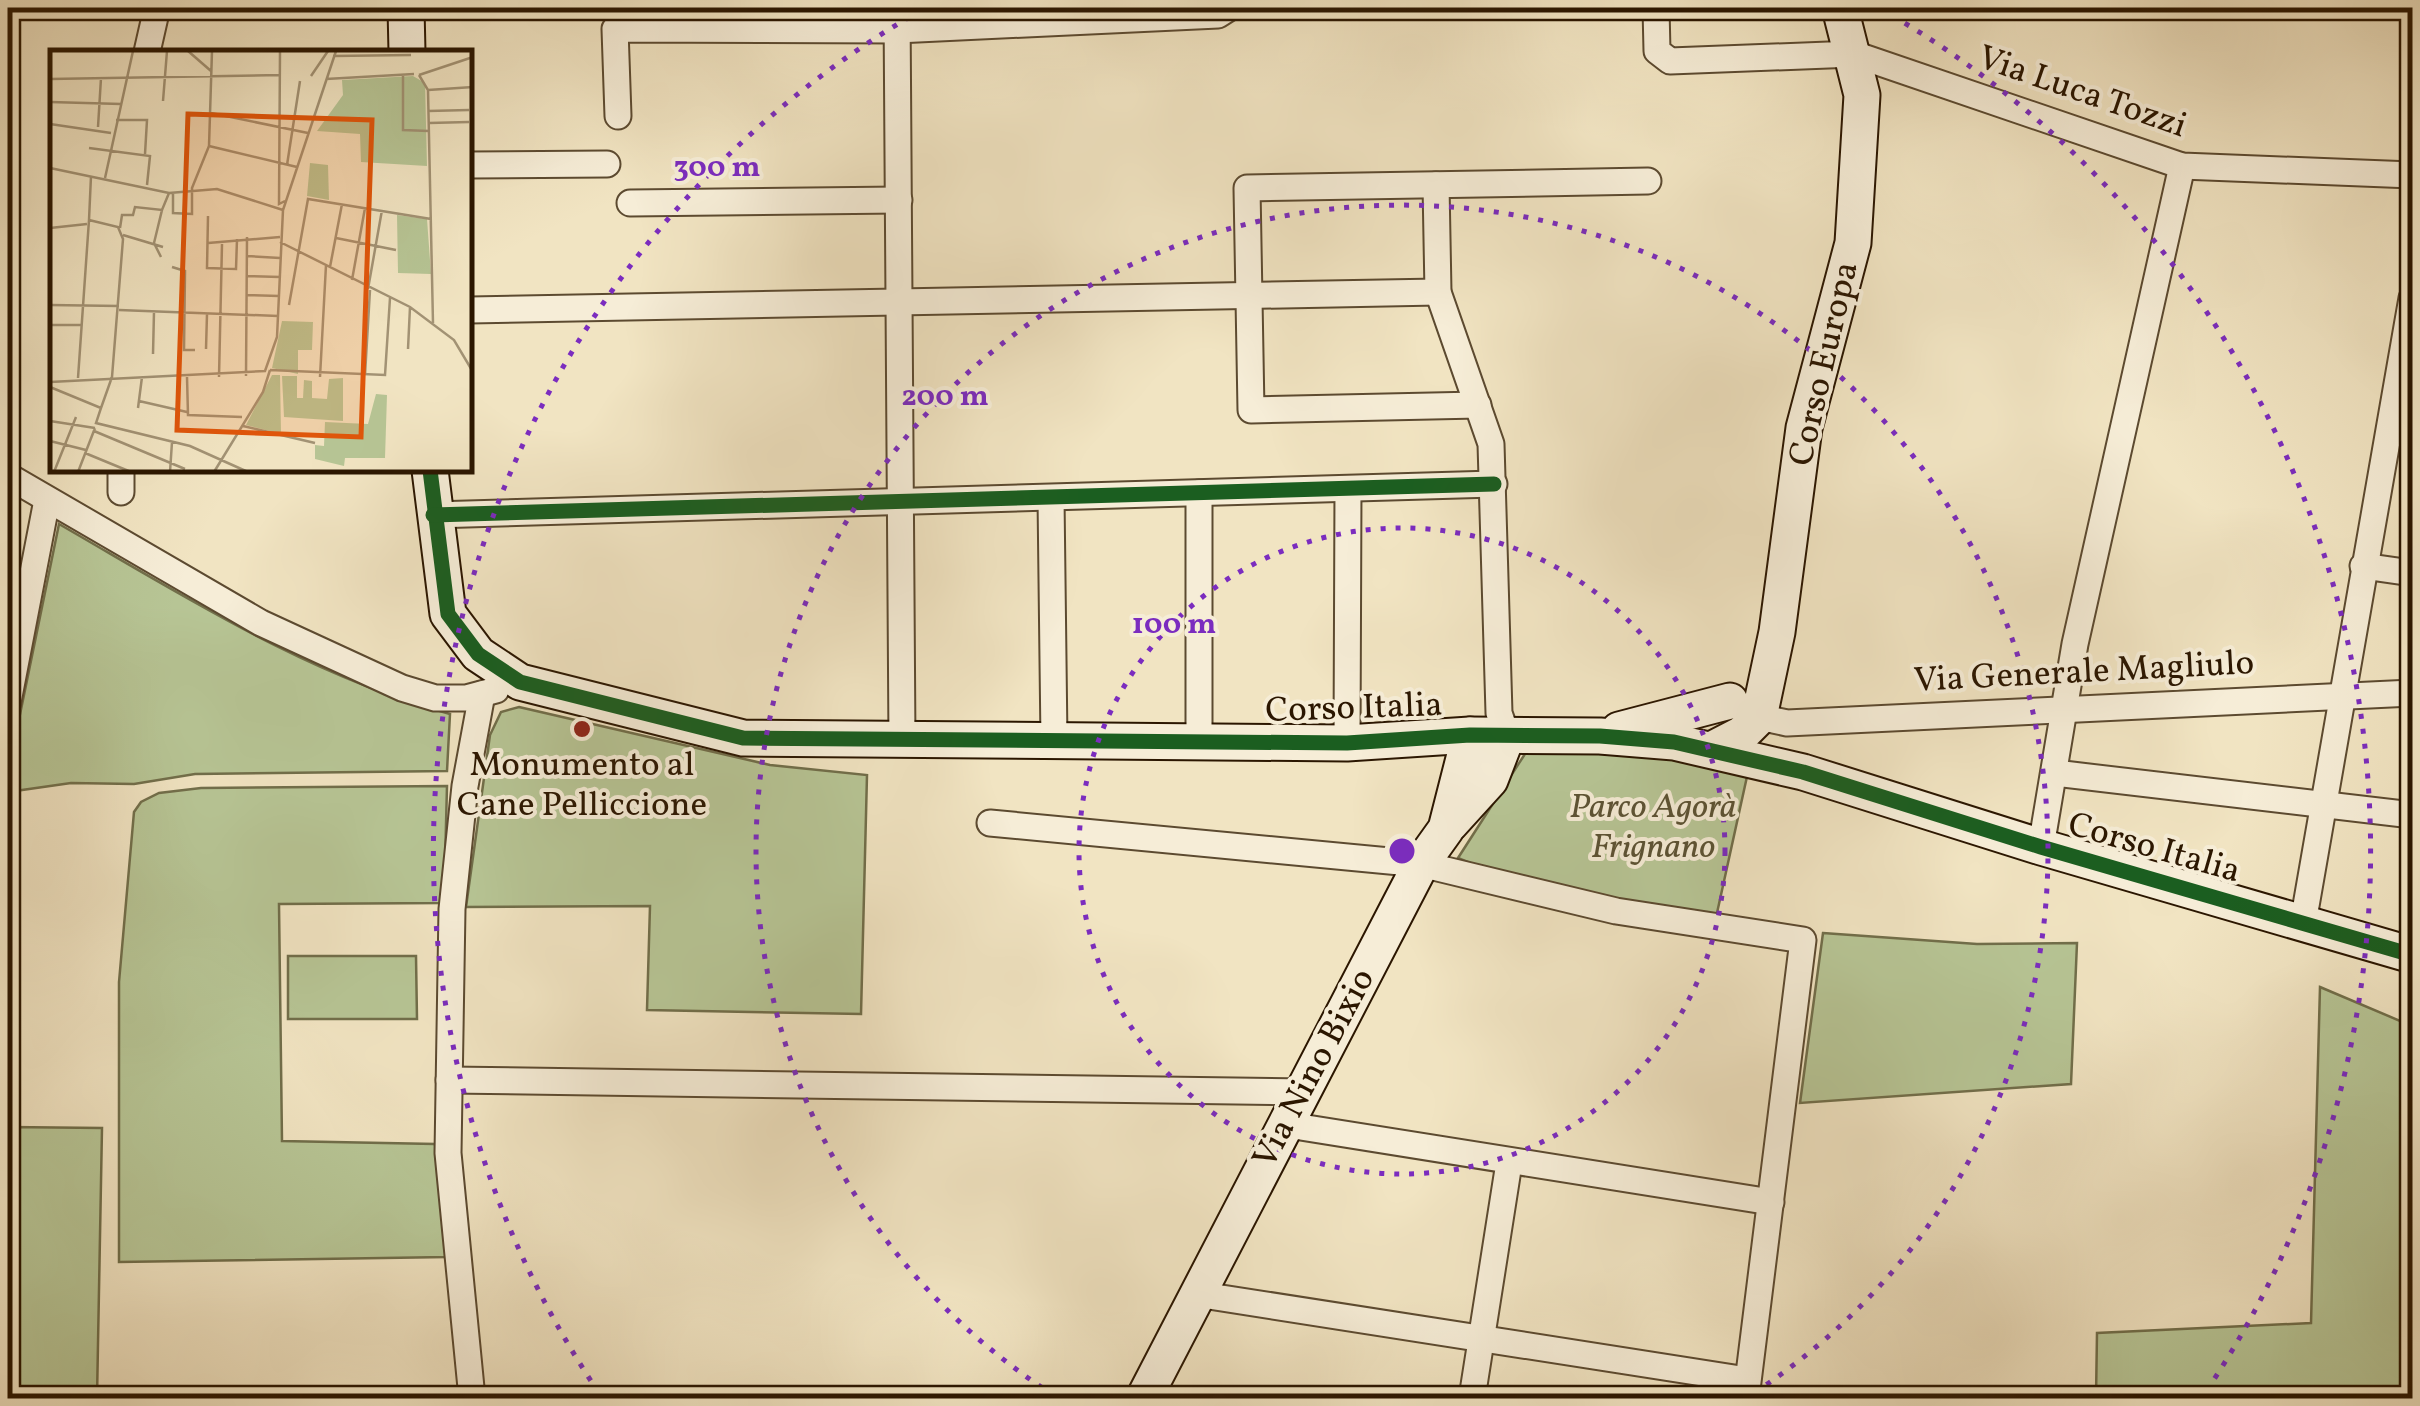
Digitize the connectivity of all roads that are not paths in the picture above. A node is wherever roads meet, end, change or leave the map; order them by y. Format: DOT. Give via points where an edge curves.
graph roads {
  1 [pos="156,8"];
  2 [pos="406,8"];
  3 [pos="1229,8"];
  4 [pos="1656,8"];
  5 [pos="1840,8"];
  6 [pos="1070,15"];
  7 [pos="728,19"];
  8 [pos="897,19"];
  9 [pos="148,50"];
  10 [pos="407,50"];
  11 [pos="1854,54"];
  12 [pos="618,116"];
  13 [pos="472,164"];
  14 [pos="607,164"];
  15 [pos="2182,166"];
  16 [pos="2412,175"];
  17 [pos="1648,181"];
  18 [pos="1436,184"];
  19 [pos="899,200"];
  20 [pos="630,203"];
  21 [pos="1438,292"];
  22 [pos="1247,293"];
  23 [pos="2412,298"];
  24 [pos="900,304"];
  25 [pos="472,310"];
  26 [pos="1478,405"];
  27 [pos="430,472"];
  28 [pos="8,476"];
  29 [pos="1494,484"];
  30 [pos="1348,489"];
  31 [pos="1199,493"];
  32 [pos="1052,498"];
  33 [pos="48,500"];
  34 [pos="901,504"];
  35 [pos="433,515"];
  36 [pos="2363,566"];
  37 [pos="2412,573"];
  38 [pos="520,682"];
  39 [pos="2412,693"];
  40 [pos="482,694"];
  41 [pos="2342,695"];
  42 [pos="8,702"];
  43 [pos="1744,709"];
  44 [pos="2064,710"];
  45 [pos="1470,735"];
  46 [pos="1507,736"];
  47 [pos="1600,736"];
  48 [pos="902,741"];
  49 [pos="1054,742"];
  50 [pos="1199,742"];
  51 [pos="1348,743"];
  52 [pos="1713,749"];
  53 [pos="1782,767"];
  54 [pos="2056,773"];
  55 [pos="2325,806"];
  56 [pos="2412,815"];
  57 [pos="990,823"];
  58 [pos="1446,829"];
  59 [pos="2041,847"];
  60 [pos="1421,864"];
  61 [pos="2303,923"];
  62 [pos="2412,955"];
  63 [pos="449,1080"];
  64 [pos="1306,1092"];
  65 [pos="1288,1125"];
  66 [pos="1508,1163"];
  67 [pos="1771,1202"];
  68 [pos="1196,1294"];
  69 [pos="1480,1339"];
  70 [pos="1747,1389"];
  71 [pos="472,1398"];
  72 [pos="1144,1398"];
  73 [pos="1472,1398"];
  1 -- 9 [label="street"];
  2 -- 10 [label="street"];
  3 -- 6 [label="street" via="1218,16"];
  4 -- 11 [label="street" via="1657,51 1670,61"];
  5 -- 11 [label="street, Corso Europa"];
  6 -- 8 [label="street"];
  7 -- 8 [label="street"];
  7 -- 12 [label="street" via="615,29"];
  8 -- 19 [label="street"];
  11 -- 15 [label="street, Via Luca Tozzi"];
  11 -- 43 [label="street, Corso Europa" via="1862,95 1853,243 1804,428 1768,676"];
  13 -- 14 [label="street"];
  15 -- 16 [label="street, Via Luca Tozzi"];
  15 -- 44 [label="street"];
  17 -- 18 [label="street"];
  18 -- 21 [label="street"];
  18 -- 22 [label="street" via="1247,188"];
  19 -- 20 [label="street"];
  19 -- 24 [label="street"];
  21 -- 22 [label="street"];
  21 -- 26 [label="street"];
  22 -- 24 [label="street"];
  22 -- 26 [label="street" via="1251,410"];
  23 -- 36 [label="street"];
  24 -- 25 [label="street"];
  24 -- 34 [label="street"];
  26 -- 29 [label="street"];
  27 -- 35 [label="street, Corso Italia"];
  28 -- 33 [label="street"];
  29 -- 30 [label="street"];
  29 -- 46 [label="street" via="1499,713"];
  30 -- 31 [label="street"];
  30 -- 51 [label="street"];
  31 -- 32 [label="street"];
  31 -- 50 [label="street"];
  32 -- 34 [label="street"];
  32 -- 49 [label="street"];
  33 -- 40 [label="street" via="261,622 402,688 435,698"];
  33 -- 42 [label="street"];
  34 -- 35 [label="street"];
  34 -- 48 [label="street"];
  35 -- 38 [label="street, Corso Italia" via="448,614 478,654"];
  36 -- 37 [label="street"];
  36 -- 41 [label="street"];
  38 -- 40 [label="street"];
  38 -- 48 [label="street, Corso Italia" via="742,738"];
  39 -- 41 [label="street, Via Generale Magliulo"];
  40 -- 63 [label="street" via="452,909"];
  41 -- 44 [label="street, Via Generale Magliulo"];
  41 -- 55 [label="street"];
  43 -- 44 [label="street, Via Generale Magliulo" via="1788,723"];
  43 -- 47 [label="street, Corso Europa"];
  43 -- 52 [label="street" via="1714,724"];
  43 -- 53 [label="street"];
  44 -- 54 [label="street"];
  45 -- 46 [label="street, Corso Italia"];
  45 -- 51 [label="street, Corso Italia"];
  45 -- 58 [label="street, Via Nino Bixio"];
  46 -- 47 [label="street, Corso Italia"];
  46 -- 58 [label="street" via="1490,780"];
  47 -- 52 [label="street, Corso Italia"];
  48 -- 49 [label="street, Corso Italia"];
  49 -- 50 [label="street, Corso Italia"];
  50 -- 51 [label="street, Corso Italia"];
  52 -- 53 [label="street, Corso Italia"];
  53 -- 59 [label="street, Corso Italia"];
  54 -- 55 [label="street"];
  54 -- 59 [label="street"];
  55 -- 56 [label="street"];
  55 -- 61 [label="street"];
  57 -- 60 [label="street"];
  58 -- 60 [label="street, Via Nino Bixio"];
  59 -- 61 [label="street, Corso Italia"];
  60 -- 64 [label="street, Via Nino Bixio"];
  60 -- 67 [label="street" via="1616,911 1803,940"];
  61 -- 62 [label="street, Corso Italia"];
  63 -- 64 [label="street"];
  63 -- 71 [label="street" via="448,1153"];
  64 -- 65 [label="street, Via Nino Bixio"];
  65 -- 66 [label="street"];
  65 -- 68 [label="street, Via Nino Bixio"];
  66 -- 67 [label="street"];
  66 -- 69 [label="street"];
  67 -- 70 [label="street"];
  68 -- 69 [label="street"];
  68 -- 72 [label="street, Via Nino Bixio"];
  69 -- 70 [label="street"];
  69 -- 73 [label="street"];
}
